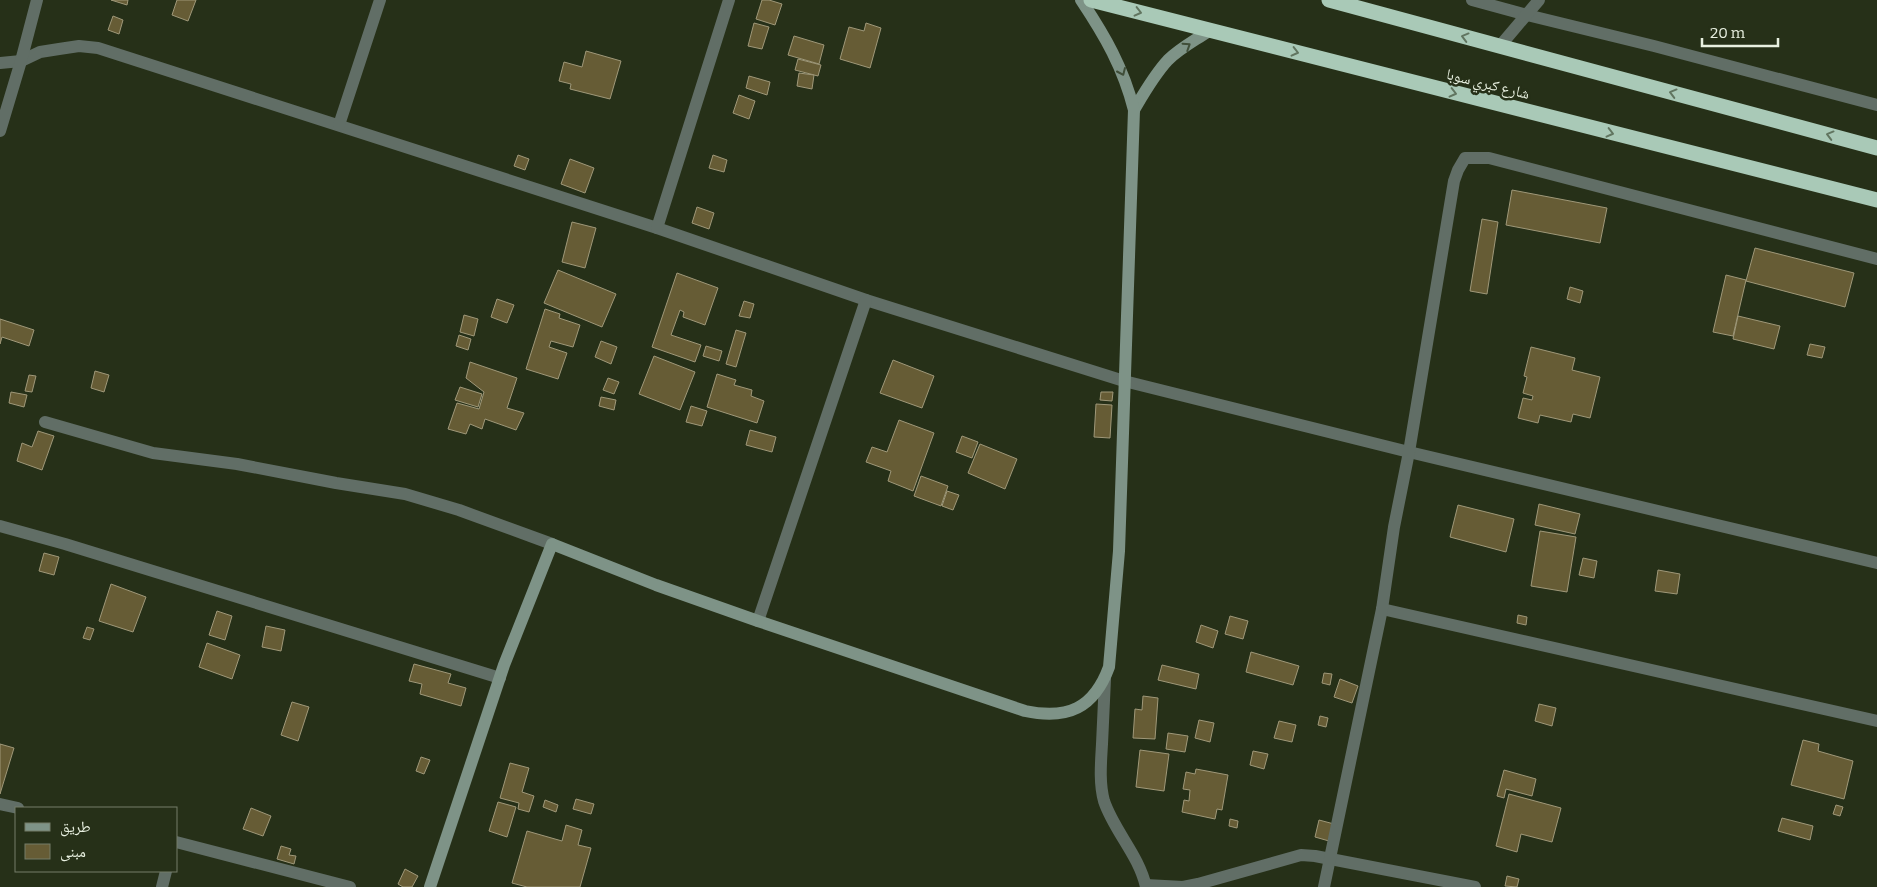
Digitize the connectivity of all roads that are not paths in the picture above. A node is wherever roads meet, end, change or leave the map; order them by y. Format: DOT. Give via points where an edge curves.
graph roads {
  1 [pos="37,0"];
  2 [pos="380,0"];
  3 [pos="730,0"];
  4 [pos="1081,0"];
  5 [pos="1091,0"];
  6 [pos="1329,0"];
  7 [pos="1472,0"];
  8 [pos="1539,0"];
  9 [pos="1527,15"];
  10 [pos="1210,30"];
  11 [pos="1500,46"];
  12 [pos="21,61"];
  13 [pos="0,63"];
  14 [pos="1877,105"];
  15 [pos="1134,110"];
  16 [pos="339,126"];
  17 [pos="0,130"];
  18 [pos="1877,148"];
  19 [pos="1877,200"];
  20 [pos="656,228"];
  21 [pos="1877,259"];
  22 [pos="866,300"];
  23 [pos="1124,380"];
  24 [pos="45,422"];
  25 [pos="1408,452"];
  26 [pos="0,526"];
  27 [pos="552,544"];
  28 [pos="1877,563"];
  29 [pos="1382,609"];
  30 [pos="758,621"];
  31 [pos="500,678"];
  32 [pos="1104,679"];
  33 [pos="1877,721"];
  34 [pos="0,804"];
  35 [pos="15,807"];
  36 [pos="178,843"];
  37 [pos="1330,859"];
  38 [pos="166,872"];
  39 [pos="432,886"];
  40 [pos="1146,886"];
  41 [pos="162,887"];
  42 [pos="350,887"];
  43 [pos="1324,887"];
  44 [pos="1474,887"];
  1 -- 12 [label="street"];
  2 -- 16 [label="street"];
  3 -- 20 [label="street"];
  4 -- 15 [label="street, one-way" via="1117,60"];
  5 -- 10 [label="highway, شارع كبري سوبا, one-way"];
  11 -- 6 [label="highway, one-way"];
  7 -- 9 [label="street"];
  8 -- 9 [label="street"];
  9 -- 11 [label="street"];
  9 -- 14 [label="street"];
  15 -- 10 [label="street, one-way" via="1167,61"];
  10 -- 19 [label="highway, شارع كبري سوبا, one-way"];
  18 -- 11 [label="highway, one-way"];
  12 -- 13 [label="street"];
  12 -- 16 [label="street" via="40,52 79,46 98,48"];
  12 -- 17 [label="street"];
  15 -- 23 [label="street"];
  16 -- 20 [label="street"];
  20 -- 22 [label="street"];
  21 -- 25 [label="street" via="1489,158 1465,158 1454,181"];
  22 -- 23 [label="street"];
  22 -- 30 [label="street"];
  23 -- 25 [label="street"];
  23 -- 32 [label="street" via="1119,551 1111,652"];
  24 -- 27 [label="street" via="153,453 237,464 405,494"];
  25 -- 28 [label="street"];
  25 -- 29 [label="street"];
  26 -- 31 [label="street"];
  27 -- 30 [label="street"];
  27 -- 31 [label="street"];
  29 -- 33 [label="street"];
  29 -- 37 [label="street"];
  30 -- 32 [label="street" via="1037,713 1062,712 1086,704"];
  31 -- 39 [label="street"];
  32 -- 40 [label="street" via="1101,765 1104,800"];
  34 -- 35 [label="street"];
  36 -- 42 [label="street"];
  37 -- 40 [label="street" via="1301,855 1183,887"];
  37 -- 43 [label="street"];
  37 -- 44 [label="street"];
  38 -- 41 [label="street"];
}
